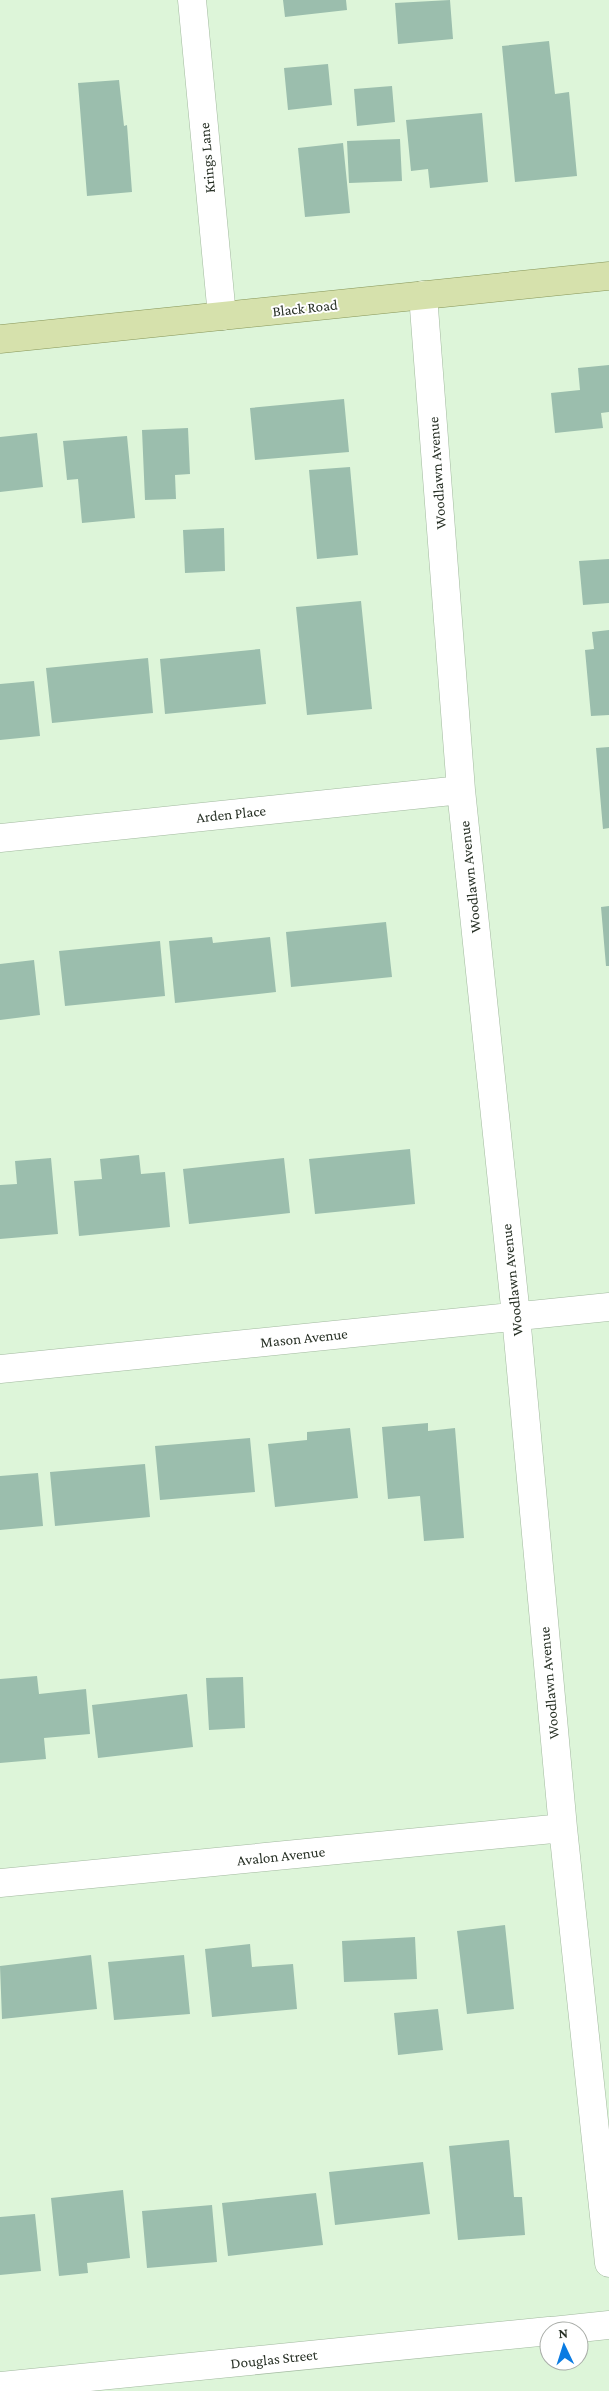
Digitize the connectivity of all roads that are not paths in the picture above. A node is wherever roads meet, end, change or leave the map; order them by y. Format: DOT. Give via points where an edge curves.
graph roads {
  1 [pos="192,0"];
  2 [pos="609,276"];
  3 [pos="423,295"];
  4 [pos="222,316"];
  5 [pos="0,339"];
  6 [pos="461,790"];
  7 [pos="0,838"];
  8 [pos="609,1307"];
  9 [pos="516,1316"];
  10 [pos="0,1369"];
  11 [pos="563,1828"];
  12 [pos="0,1884"];
  13 [pos="609,2263"];
  14 [pos="609,2325"];
  15 [pos="589,2327"];
  16 [pos="539,2332"];
  17 [pos="0,2386"];
  1 -- 4 [label="street, Krings Lane"];
  2 -- 3 [label="main road, Black Road"];
  3 -- 4 [label="main road, Black Road"];
  3 -- 6 [label="street, Woodlawn Avenue"];
  4 -- 5 [label="main road, Black Road"];
  6 -- 7 [label="street, Arden Place"];
  6 -- 9 [label="street, Woodlawn Avenue"];
  8 -- 9 [label="street, Mason Avenue"];
  9 -- 10 [label="street, Mason Avenue"];
  9 -- 11 [label="street, Woodlawn Avenue"];
  11 -- 12 [label="street, Avalon Avenue"];
  11 -- 13 [label="street, Woodlawn Avenue"];
  14 -- 15 [label="street, Douglas Street"];
  16 -- 17 [label="street, Douglas Street"];
}
